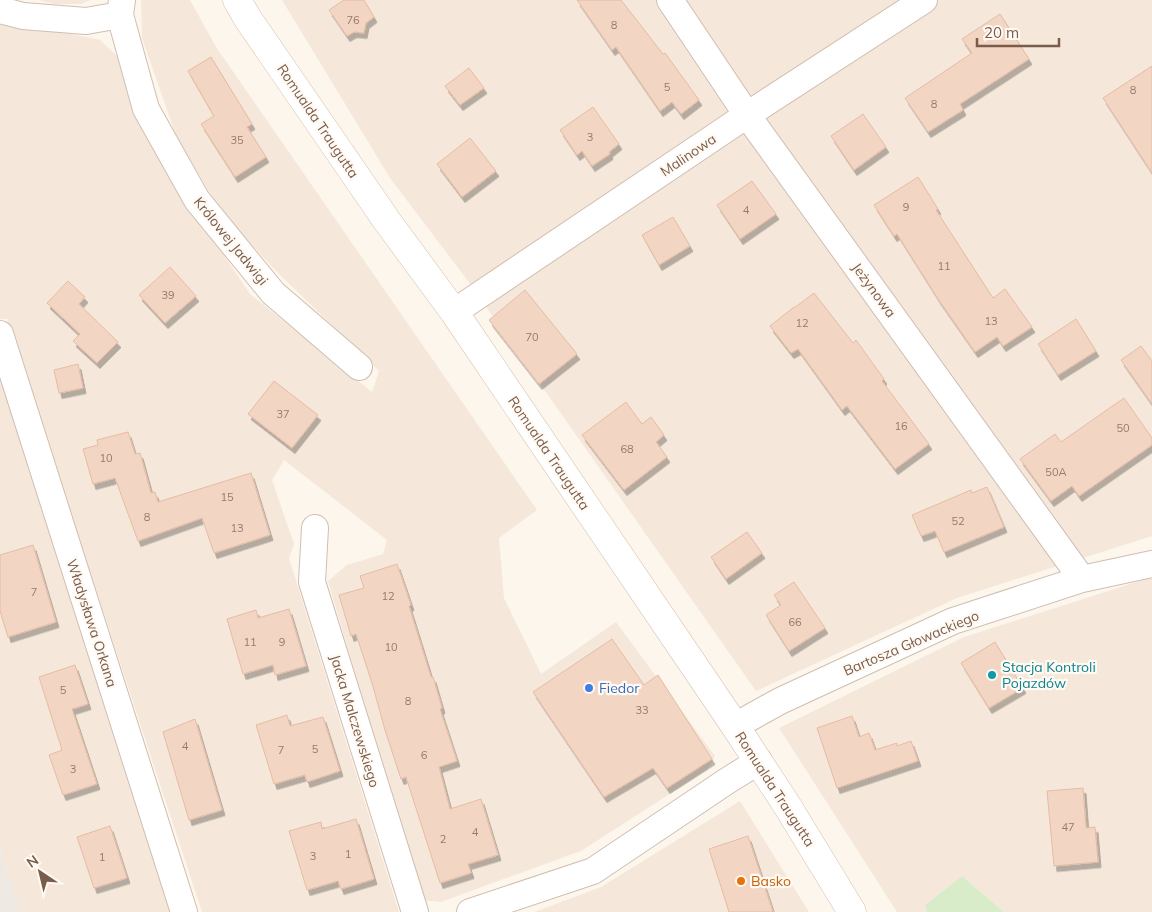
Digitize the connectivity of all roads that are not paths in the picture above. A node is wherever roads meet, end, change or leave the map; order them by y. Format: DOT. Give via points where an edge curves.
graph roads {
  1 [pos="237,0"];
  2 [pos="670,0"];
  3 [pos="924,0"];
  4 [pos="121,8"];
  5 [pos="0,10"];
  6 [pos="748,115"];
  7 [pos="454,312"];
  8 [pos="0,334"];
  9 [pos="359,367"];
  10 [pos="315,528"];
  11 [pos="1152,564"];
  12 [pos="1082,579"];
  13 [pos="735,726"];
  14 [pos="758,761"];
  15 [pos="184,912"];
  16 [pos="415,912"];
  17 [pos="470,912"];
  18 [pos="852,912"];
  1 -- 7 [label="street, Romualda Traugutta" via="387,222"];
  2 -- 6 [label="street, Jeżynowa"];
  3 -- 6 [label="street, Malinowa"];
  4 -- 5 [label="street" via="86,21 24,16"];
  4 -- 9 [label="street, Królowej Jadwigi" via="146,109 197,200 273,293"];
  6 -- 7 [label="street, Malinowa"];
  6 -- 12 [label="street, Jeżynowa"];
  7 -- 13 [label="street, Romualda Traugutta"];
  8 -- 15 [label="street, Władysława Orkana"];
  10 -- 16 [label="street, Jacka Malczewskiego" via="312,582"];
  11 -- 12 [label="street, Bartosza Głowackiego"];
  12 -- 13 [label="street, Bartosza Głowackiego" via="953,621 780,701"];
  13 -- 14 [label="street, Romualda Traugutta"];
  14 -- 17 [label="street" via="593,871"];
  14 -- 18 [label="street, Romualda Traugutta"];
}
